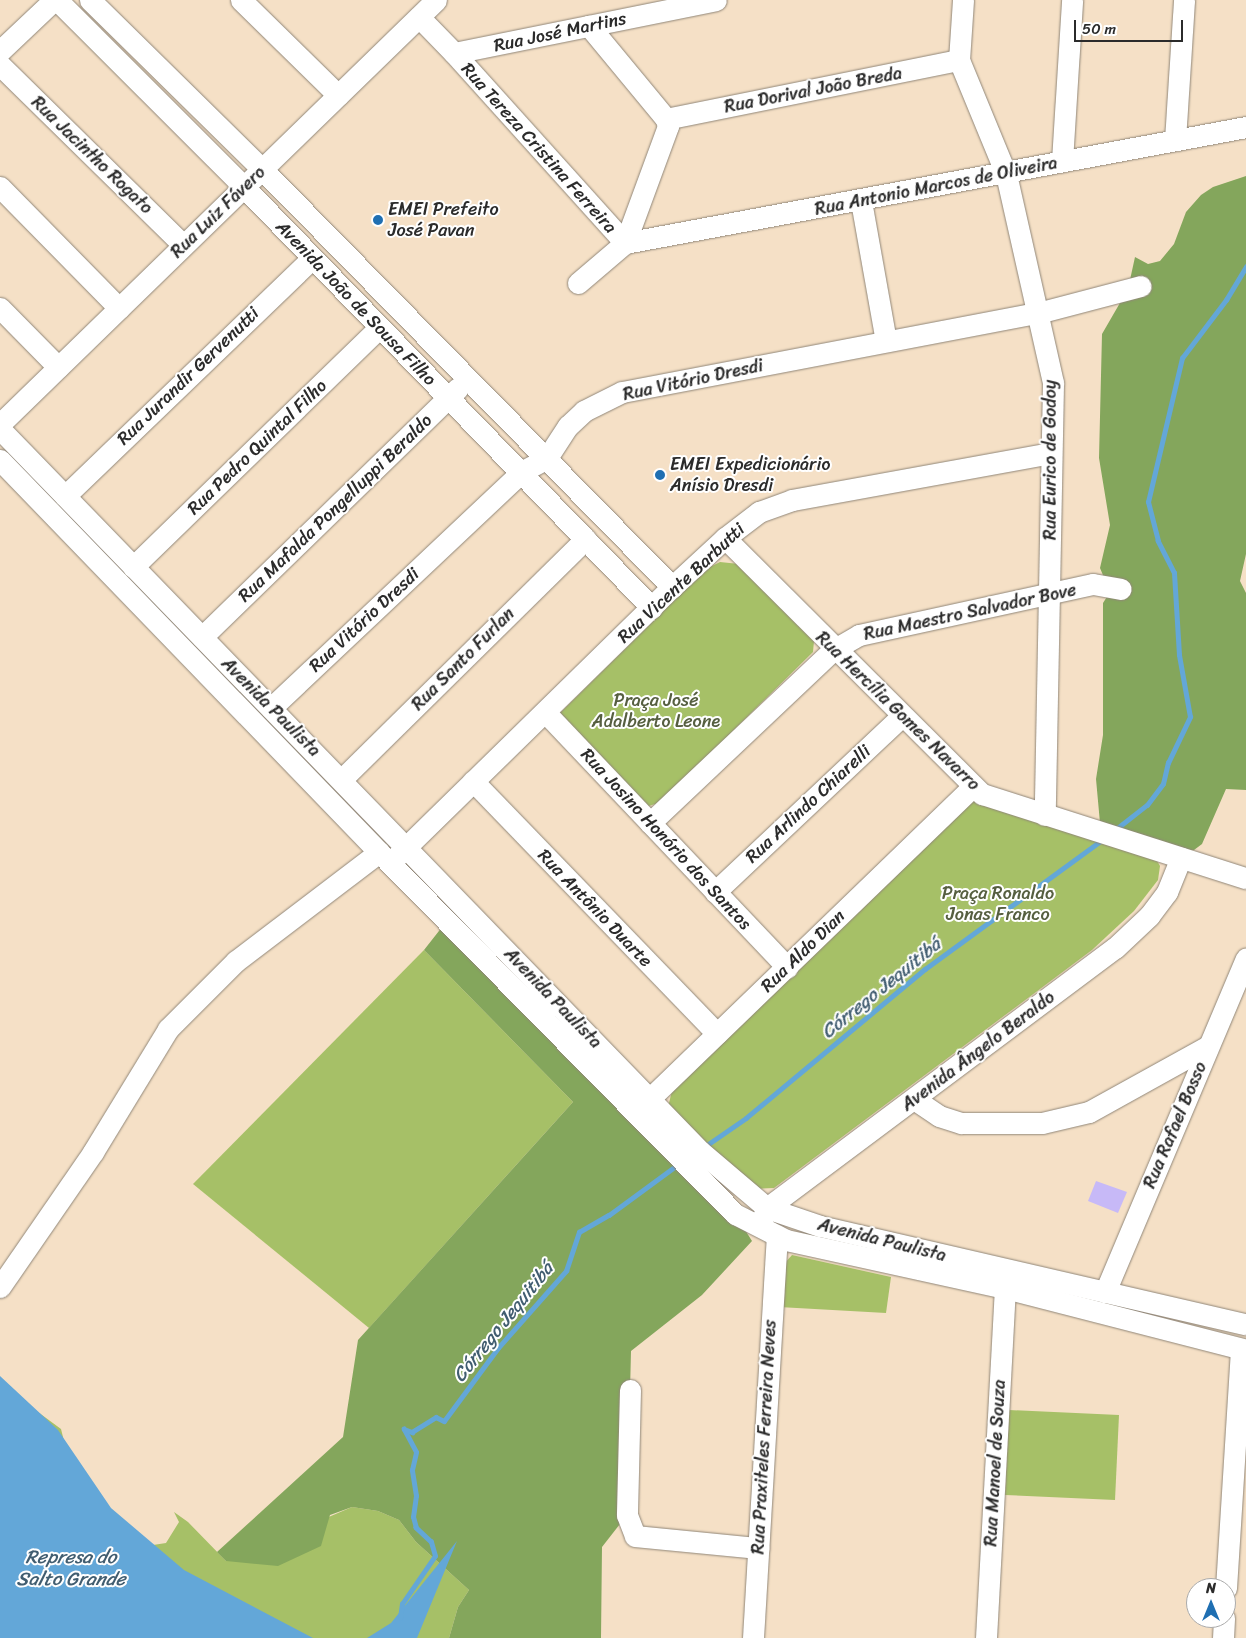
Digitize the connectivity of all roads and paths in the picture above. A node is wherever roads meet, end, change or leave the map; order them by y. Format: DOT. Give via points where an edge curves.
graph roads {
  1 [pos="55,0"];
  2 [pos="90,0"];
  3 [pos="241,0"];
  4 [pos="436,0"];
  5 [pos="716,0"];
  6 [pos="963,0"];
  7 [pos="1072,0"];
  8 [pos="1184,0"];
  9 [pos="685,3"];
  10 [pos="419,17"];
  11 [pos="589,26"];
  12 [pos="0,51"];
  13 [pos="454,53"];
  14 [pos="959,60"];
  15 [pos="0,65"];
  16 [pos="338,95"];
  17 [pos="666,119"];
  18 [pos="1246,127"];
  19 [pos="1175,140"];
  20 [pos="1062,161"];
  21 [pos="262,169"];
  22 [pos="1006,174"];
  23 [pos="0,187"];
  24 [pos="244,187"];
  25 [pos="861,201"];
  26 [pos="625,243"];
  27 [pos="183,245"];
  28 [pos="312,258"];
  29 [pos="578,284"];
  30 [pos="1141,286"];
  31 [pos="0,308"];
  32 [pos="119,308"];
  33 [pos="1038,313"];
  34 [pos="380,327"];
  35 [pos="886,342"];
  36 [pos="58,367"];
  37 [pos="468,380"];
  38 [pos="448,398"];
  39 [pos="0,424"];
  40 [pos="0,429"];
  41 [pos="1051,453"];
  42 [pos="547,458"];
  43 [pos="0,460"];
  44 [pos="521,472"];
  45 [pos="65,496"];
  46 [pos="724,538"];
  47 [pos="585,539"];
  48 [pos="133,566"];
  49 [pos="672,587"];
  50 [pos="1121,589"];
  51 [pos="1048,594"];
  52 [pos="652,608"];
  53 [pos="202,636"];
  54 [pos="834,650"];
  55 [pos="271,708"];
  56 [pos="545,712"];
  57 [pos="901,717"];
  58 [pos="342,779"];
  59 [pos="473,782"];
  60 [pos="972,786"];
  61 [pos="1045,815"];
  62 [pos="650,823"];
  63 [pos="406,847"];
  64 [pos="384,858"];
  65 [pos="1181,858"];
  66 [pos="1246,878"];
  67 [pos="715,892"];
  68 [pos="1246,959"];
  69 [pos="787,967"];
  70 [pos="717,1034"];
  71 [pos="1208,1046"];
  72 [pos="650,1098"];
  73 [pos="914,1099"];
  74 [pos="634,1114"];
  75 [pos="767,1208"];
  76 [pos="768,1232"];
  77 [pos="0,1287"];
  78 [pos="1005,1288"];
  79 [pos="1105,1292"];
  80 [pos="1246,1322"];
  81 [pos="1243,1349"];
  82 [pos="630,1390"];
  83 [pos="758,1548"];
  84 [pos="1227,1578"];
  85 [pos="753,1638"];
  86 [pos="986,1638"];
  1 -- 12 [label="street"];
  1 -- 24 [label="street, Avenida João de Sousa Filho"];
  2 -- 21 [label="street, Avenida João de Sousa Filho"];
  3 -- 16 [label="street"];
  4 -- 10 [label="street, Rua Luiz Fávero"];
  5 -- 9 [label="street, Rua José Martins"];
  6 -- 14 [label="street, Rua Eurico de Godoy"];
  7 -- 20 [label="street"];
  8 -- 19 [label="street"];
  9 -- 11 [label="street, Rua José Martins"];
  10 -- 13 [label="street"];
  10 -- 16 [label="street, Rua Luiz Fávero"];
  11 -- 13 [label="street, Rua José Martins"];
  11 -- 17 [label="street"];
  13 -- 26 [label="street, Rua Tereza Cristina Ferreira"];
  14 -- 17 [label="street, Rua Dorival João Breda"];
  14 -- 22 [label="street, Rua Eurico de Godoy"];
  15 -- 27 [label="street, Rua Jacintho Rogato"];
  16 -- 21 [label="street, Rua Luiz Fávero"];
  17 -- 26 [label="street" via="668,126"];
  18 -- 19 [label="street, Rua Antonio Marcos de Oliveira"];
  19 -- 20 [label="street, Rua Antonio Marcos de Oliveira"];
  20 -- 22 [label="street, Rua Antonio Marcos de Oliveira"];
  21 -- 24 [label="street, Rua Luiz Fávero"];
  21 -- 37 [label="street, Avenida João de Sousa Filho"];
  22 -- 25 [label="street, Rua Antonio Marcos de Oliveira"];
  22 -- 33 [label="street, Rua Eurico de Godoy"];
  23 -- 32 [label="street"];
  24 -- 27 [label="street, Rua Luiz Fávero"];
  24 -- 28 [label="street, Avenida João de Sousa Filho"];
  25 -- 26 [label="street, Rua Antonio Marcos de Oliveira"];
  25 -- 35 [label="street"];
  26 -- 29 [label="street"];
  27 -- 32 [label="street, Rua Luiz Fávero"];
  28 -- 34 [label="street, Avenida João de Sousa Filho"];
  28 -- 45 [label="street, Rua Jurandir Gervenutti"];
  30 -- 33 [label="street, Rua Vitório Dresdi"];
  31 -- 36 [label="street"];
  32 -- 36 [label="street, Rua Luiz Fávero"];
  33 -- 35 [label="street, Rua Vitório Dresdi"];
  33 -- 41 [label="street, Rua Eurico de Godoy" via="1053,383"];
  34 -- 38 [label="street, Avenida João de Sousa Filho"];
  34 -- 48 [label="street, Rua Pedro Quintal Filho"];
  35 -- 42 [label="street, Rua Vitório Dresdi" via="622,392 584,411 568,426"];
  36 -- 39 [label="street, Rua Luiz Fávero"];
  37 -- 38 [label="street, Rua Mafalda Pongelluppi Beraldo"];
  37 -- 42 [label="street, Avenida João de Sousa Filho"];
  38 -- 44 [label="street, Avenida João de Sousa Filho"];
  38 -- 53 [label="street, Rua Mafalda Pongelluppi Beraldo"];
  40 -- 45 [label="street, Avenida Paulista"];
  41 -- 46 [label="street, Rua Vicente Barbutti" via="792,500 759,512"];
  41 -- 51 [label="street, Rua Eurico de Godoy"];
  42 -- 44 [label="street, Rua Vitório Dresdi"];
  42 -- 49 [label="street, Avenida João de Sousa Filho"];
  43 -- 64 [label="street, Avenida Paulista"];
  44 -- 47 [label="street, Avenida João de Sousa Filho"];
  44 -- 55 [label="street, Rua Vitório Dresdi"];
  45 -- 48 [label="street, Avenida Paulista"];
  46 -- 49 [label="street, Rua Vicente Barbutti"];
  46 -- 54 [label="street, Rua Hercília Gomes Navarro"];
  47 -- 52 [label="street, Avenida João de Sousa Filho"];
  47 -- 58 [label="street, Rua Santo Furlan"];
  48 -- 53 [label="street, Avenida Paulista"];
  49 -- 52 [label="street, Rua Vicente Barbutti"];
  50 -- 51 [label="street, Rua Maestro Salvador Bove" via="1093,584"];
  51 -- 54 [label="street, Rua Maestro Salvador Bove" via="878,628"];
  51 -- 61 [label="street, Rua Eurico de Godoy"];
  52 -- 56 [label="street, Rua Vicente Barbutti"];
  53 -- 55 [label="street, Avenida Paulista"];
  54 -- 57 [label="street, Rua Hercília Gomes Navarro"];
  54 -- 62 [label="street, Rua Maestro Salvador Bove"];
  55 -- 58 [label="street, Avenida Paulista"];
  56 -- 59 [label="street, Rua Vicente Barbutti"];
  56 -- 62 [label="street, Rua Josino Honório dos Santos"];
  57 -- 60 [label="street, Rua Hercília Gomes Navarro"];
  57 -- 67 [label="street, Rua Arlindo Chiarelli"];
  58 -- 63 [label="street, Avenida Paulista"];
  59 -- 63 [label="street, Rua Vicente Barbutti"];
  59 -- 70 [label="street, Rua Antônio Duarte"];
  60 -- 61 [label="street, Rua Hercília Gomes Navarro" via="982,794"];
  60 -- 69 [label="street, Rua Aldo Dian"];
  61 -- 65 [label="street, Rua Hercília Gomes Navarro"];
  62 -- 67 [label="street, Rua Josino Honório dos Santos"];
  63 -- 64 [label="street, Rua Vicente Barbutti"];
  63 -- 72 [label="street, Avenida Paulista"];
  64 -- 74 [label="street, Avenida Paulista"];
  64 -- 77 [label="street, Rua Vicente Barbutti" via="236,961 168,1029 93,1152"];
  65 -- 66 [label="street, Rua Hercília Gomes Navarro"];
  65 -- 73 [label="street, Avenida Ângelo Beraldo" via="1166,892 1149,916 1115,948"];
  67 -- 69 [label="street, Rua Josino Honório dos Santos"];
  68 -- 71 [label="street, Rua Rafael Bosso"];
  69 -- 70 [label="street, Rua Aldo Dian"];
  70 -- 72 [label="street, Rua Aldo Dian"];
  71 -- 73 [label="street" via="1089,1112 1042,1122 961,1122 939,1116"];
  71 -- 79 [label="street, Rua Rafael Bosso"];
  72 -- 74 [label="street, Rua Aldo Dian"];
  72 -- 75 [label="street, Avenida Paulista" via="730,1180"];
  73 -- 75 [label="street, Avenida Ângelo Beraldo"];
  74 -- 76 [label="street, Avenida Paulista" via="722,1204"];
  75 -- 76 [label="street, Avenida Ângelo Beraldo"];
  75 -- 79 [label="street, Avenida Paulista" via="820,1226"];
  76 -- 78 [label="street, Avenida Paulista"];
  76 -- 83 [label="street, Rua Praxiteles Ferreira Neves"];
  78 -- 81 [label="street, Avenida Paulista"];
  78 -- 86 [label="street, Rua Manoel de Souza"];
  79 -- 80 [label="street, Avenida Paulista"];
  81 -- 84 [label="street"];
  82 -- 83 [label="street" via="627,1515 635,1536"];
  83 -- 85 [label="street, Rua Praxiteles Ferreira Neves"];
}
